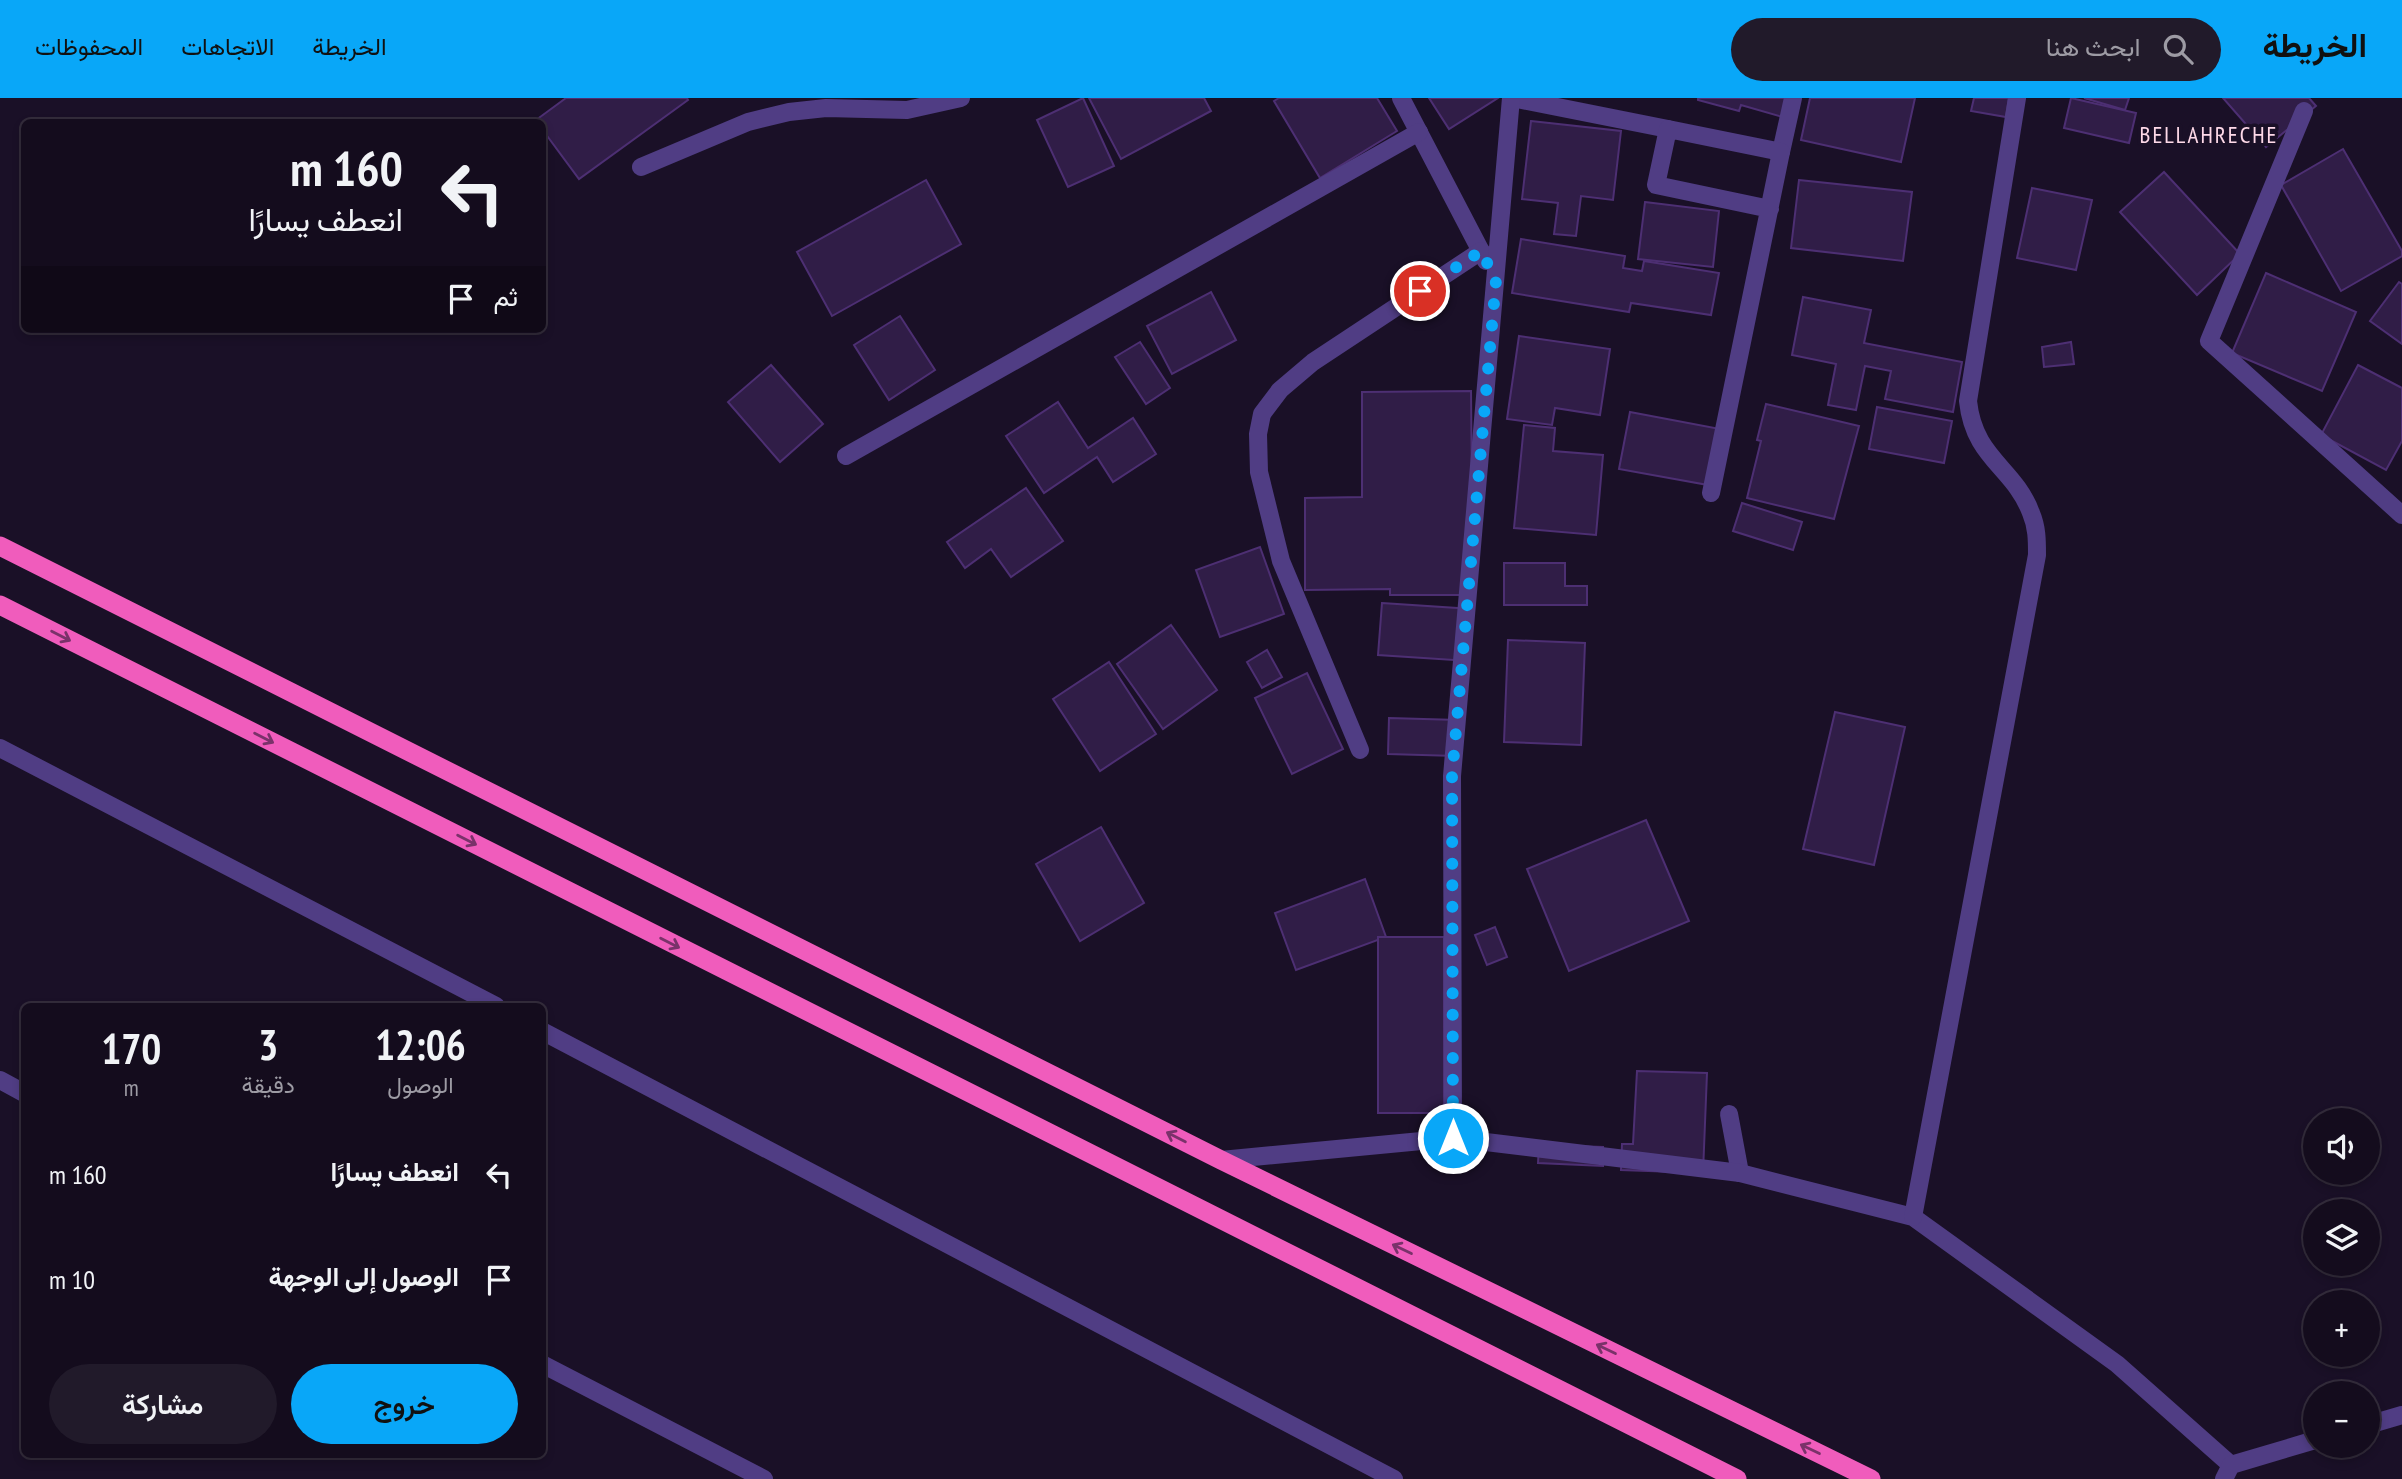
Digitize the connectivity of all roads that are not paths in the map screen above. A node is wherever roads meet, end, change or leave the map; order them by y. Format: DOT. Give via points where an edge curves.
graph roads {
  1 [pos="961,98"];
  2 [pos="1401,98"];
  3 [pos="1512,98"];
  4 [pos="1793,98"];
  5 [pos="2017,98"];
  6 [pos="2304,111"];
  7 [pos="1668,129"];
  8 [pos="1419,132"];
  9 [pos="1782,152"];
  10 [pos="641,167"];
  11 [pos="1770,209"];
  12 [pos="1481,251"];
  13 [pos="1496,280"];
  14 [pos="846,456"];
  15 [pos="1711,493"];
  16 [pos="2402,515"];
  17 [pos="0,546"];
  18 [pos="0,605"];
  19 [pos="0,748"];
  20 [pos="1360,750"];
  21 [pos="490,1003"];
  22 [pos="546,1033"];
  23 [pos="0,1080"];
  24 [pos="21,1091"];
  25 [pos="1729,1114"];
  26 [pos="1453,1138"];
  27 [pos="1221,1160"];
  28 [pos="1740,1173"];
  29 [pos="1913,1217"];
  30 [pos="546,1366"];
  31 [pos="2402,1415"];
  32 [pos="2380,1421"];
  33 [pos="2303,1444"];
  34 [pos="2228,1472"];
  35 [pos="764,1479"];
  36 [pos="1394,1479"];
  37 [pos="1737,1479"];
  38 [pos="1871,1479"];
  1 -- 10 [label="street" via="907,110 789,112 748,121"];
  2 -- 8 [label="street"];
  3 -- 7 [label="street"];
  3 -- 13 [label="street"];
  4 -- 9 [label="street"];
  5 -- 29 [label="street" via="1968,401 1982,446 2022,494 2031,512 2038,555"];
  6 -- 16 [label="street" via="2209,341"];
  7 -- 9 [label="street"];
  7 -- 11 [label="street" via="1656,186"];
  8 -- 12 [label="street"];
  8 -- 14 [label="street"];
  9 -- 11 [label="street"];
  11 -- 15 [label="street"];
  12 -- 13 [label="street"];
  12 -- 20 [label="street" via="1313,362 1280,390 1262,414 1259,472 1282,561"];
  13 -- 26 [label="street" via="1452,776"];
  27 -- 17 [label="highway, one-way"];
  18 -- 37 [label="highway, one-way"];
  19 -- 21 [label="street"];
  22 -- 36 [label="street"];
  23 -- 24 [label="street"];
  25 -- 28 [label="street"];
  26 -- 27 [label="street"];
  26 -- 28 [label="street"];
  38 -- 27 [label="highway, one-way"];
  28 -- 29 [label="street"];
  29 -- 34 [label="street" via="2118,1364"];
  30 -- 35 [label="street"];
  31 -- 32 [label="street"];
  33 -- 34 [label="street"];
}
